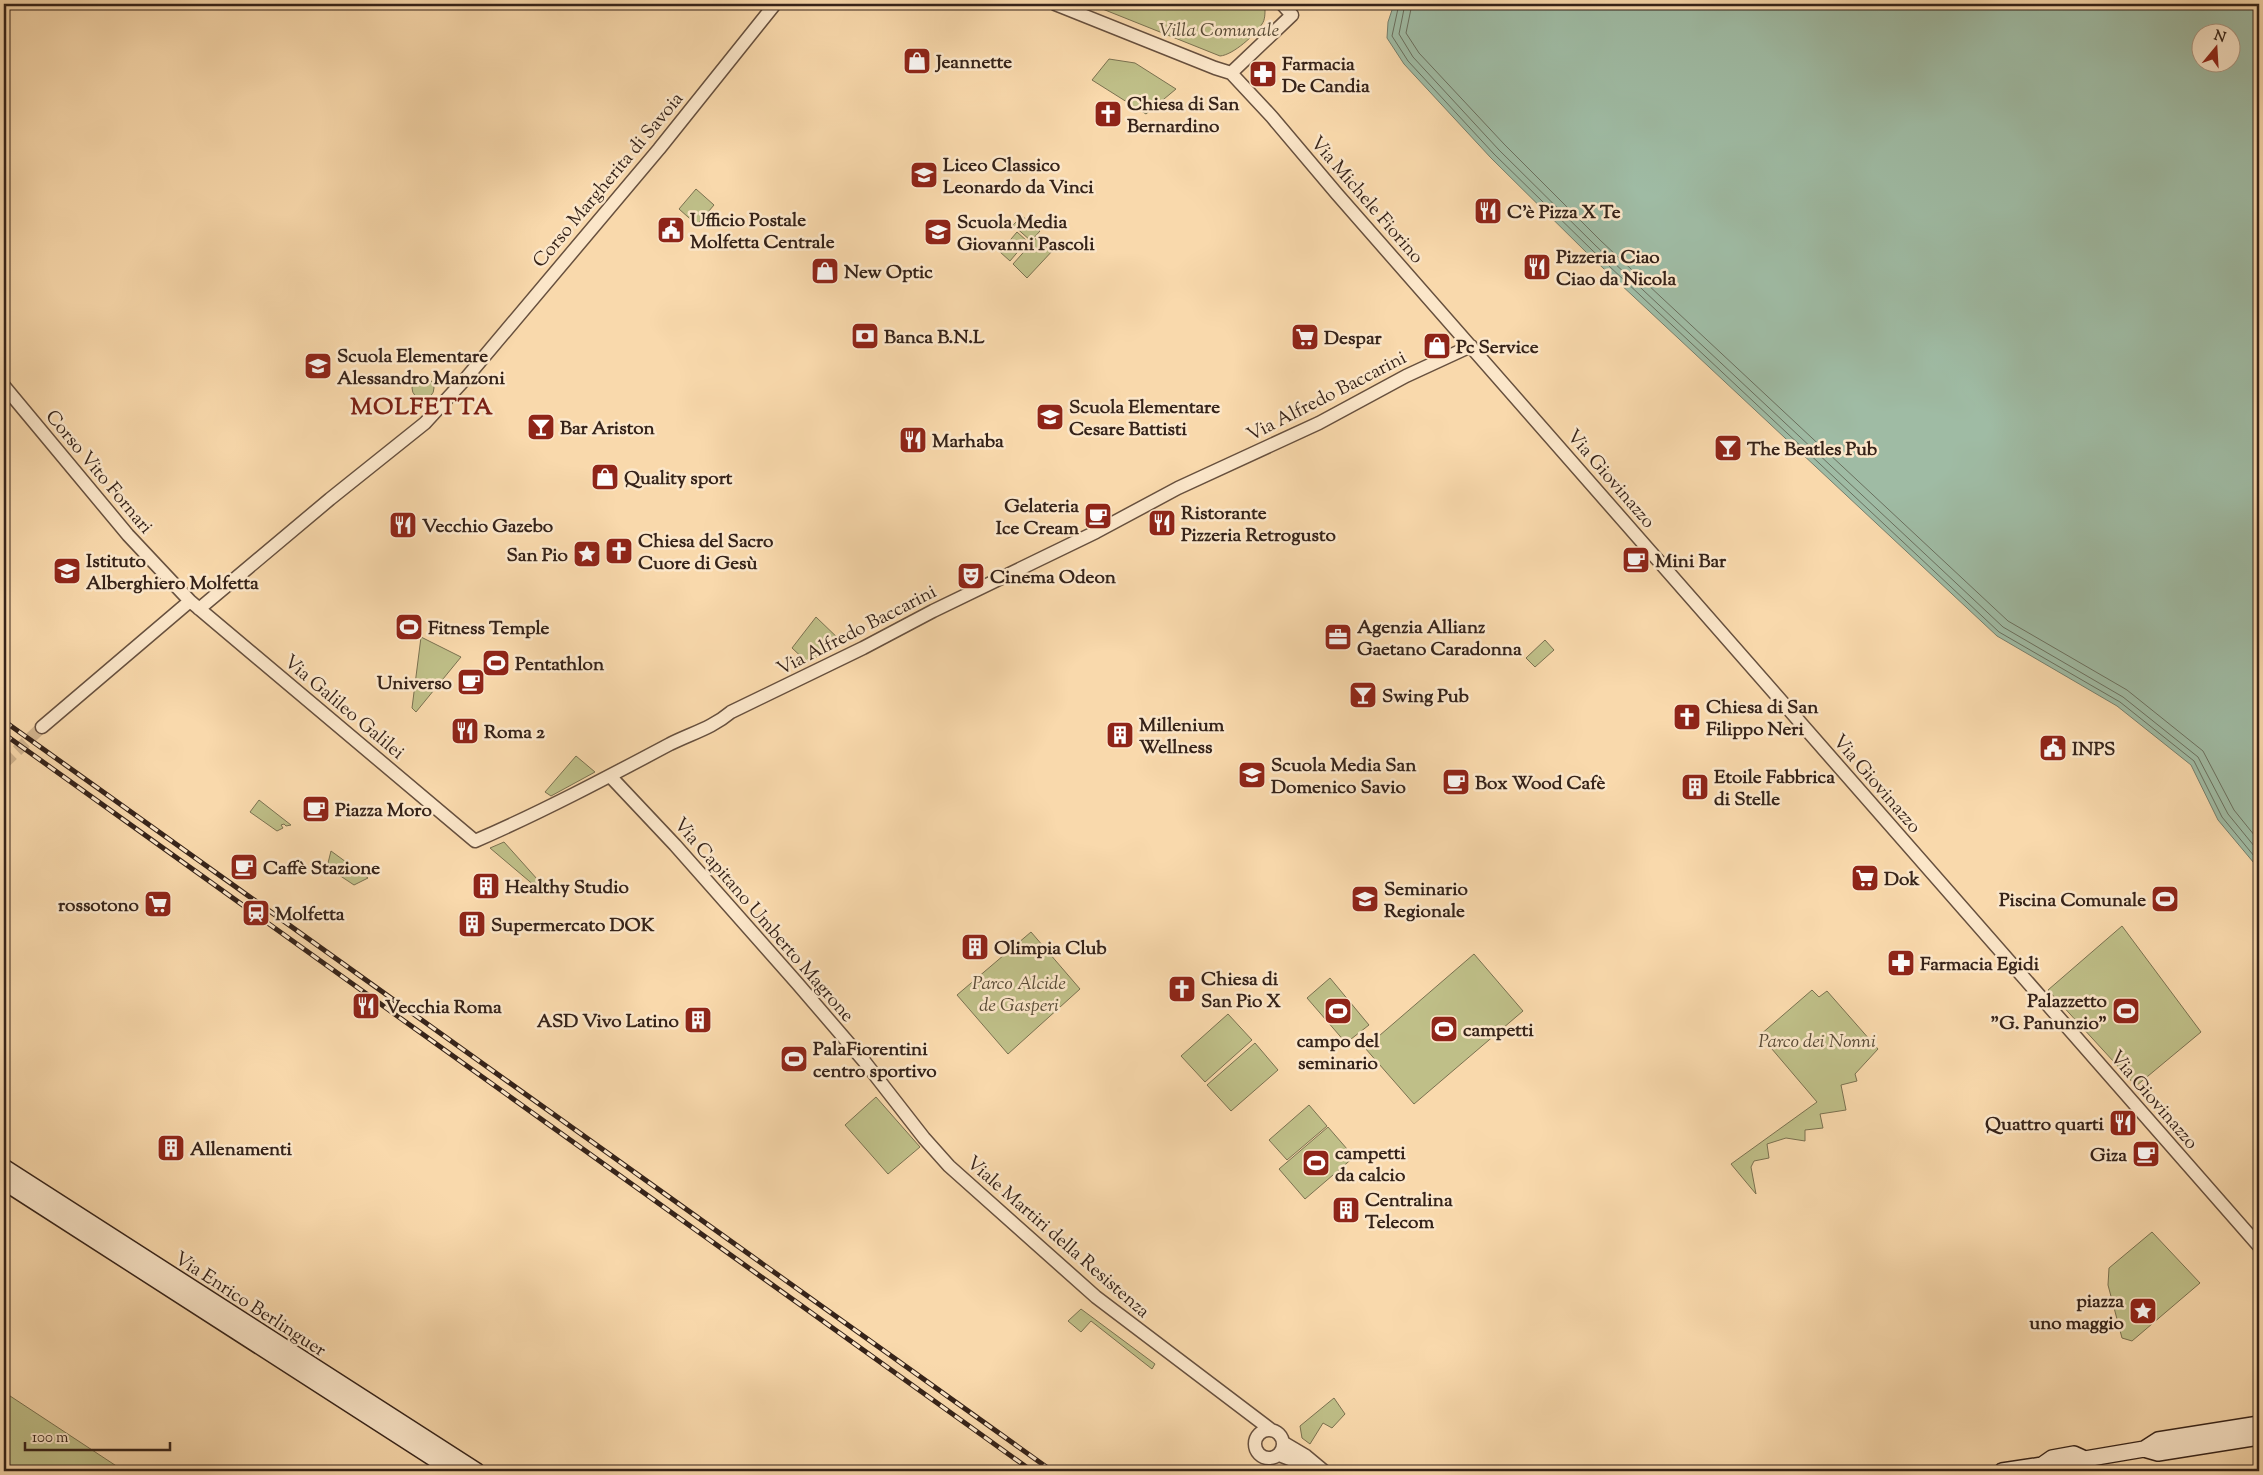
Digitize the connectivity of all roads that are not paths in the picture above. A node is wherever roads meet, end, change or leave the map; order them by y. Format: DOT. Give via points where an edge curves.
graph roads {
  1 [pos="775,4"];
  2 [pos="1055,4"];
  3 [pos="1282,4"];
  4 [pos="1231,73"];
  5 [pos="1473,348"];
  6 [pos="4,386"];
  7 [pos="194,605"];
  8 [pos="42,727"];
  9 [pos="610,776"];
  10 [pos="475,841"];
  11 [pos="924,1138"];
  12 [pos="4,1167"];
  13 [pos="4,1182"];
  14 [pos="2259,1246"];
  15 [pos="1245,1412"];
  16 [pos="2259,1424"];
  17 [pos="1270,1429"];
  18 [pos="2259,1437"];
  19 [pos="1255,1438"];
  20 [pos="431,1442"];
  21 [pos="1284,1443"];
  22 [pos="2144,1449"];
  23 [pos="1279,1456"];
  24 [pos="434,1467"];
  25 [pos="1320,1468"];
  26 [pos="453,1471"];
  27 [pos="477,1471"];
  28 [pos="2002,1471"];
  1 -- 7 [label="street, Corso Margherita di Savoia" via="659,149 467,378 424,423"];
  2 -- 4 [label="street"];
  3 -- 4 [label="street" via="1292,15"];
  4 -- 5 [label="street, Via Michele Fiorino"];
  5 -- 9 [label="street, Via Alfredo Baccarini" via="1406,376 1319,423 1178,488"];
  5 -- 14 [label="street, Via Giovinazzo"];
  6 -- 7 [label="street, Corso Vito Fornari" via="128,535"];
  7 -- 8 [label="street, Corso Margherita di Savoia"];
  7 -- 10 [label="street, Via Galileo Galilei"];
  9 -- 10 [label="street, Via Alfredo Baccarini"];
  9 -- 11 [label="street, Via Capitano Umberto Magrone" via="797,982 864,1060"];
  11 -- 15 [label="street, Viale Martiri della Resistenza" via="949,1166 1096,1298"];
  12 -- 20 [label="main road, Via Enrico Berlinguer"];
  13 -- 24 [label="main road, Via Enrico Berlinguer"];
  15 -- 17 [label="street, Viale Martiri della Resistenza"];
  15 -- 19 [label="street"];
  16 -- 22 [label="main road" via="2158,1440"];
  17 -- 19 [label="street"];
  17 -- 21 [label="street" via="1280,1434"];
  18 -- 22 [label="main road" via="2158,1453"];
  19 -- 23 [label="street" via="1257,1453 1264,1458"];
  20 -- 24 [label="street"];
  20 -- 27 [label="main road, Via Enrico Berlinguer"];
  21 -- 23 [label="street"];
  21 -- 25 [label="street"];
  22 -- 28 [label="main road" via="2084,1459 2074,1454"];
  23 -- 25 [label="street"];
  24 -- 26 [label="main road, Via Enrico Berlinguer"];
}
